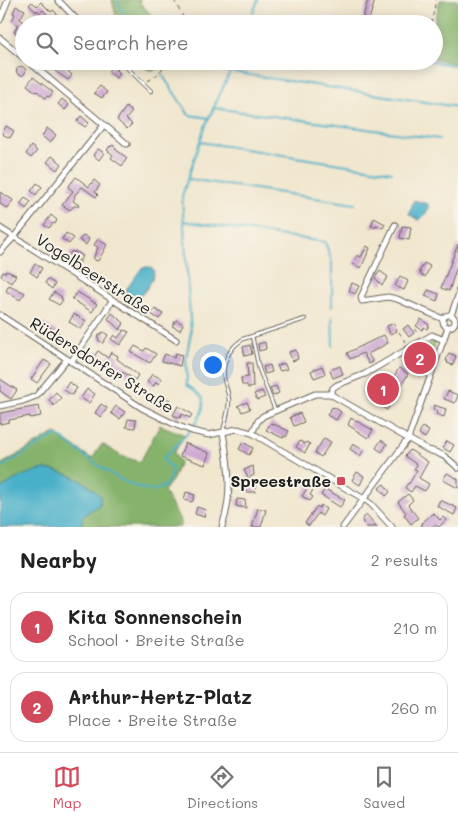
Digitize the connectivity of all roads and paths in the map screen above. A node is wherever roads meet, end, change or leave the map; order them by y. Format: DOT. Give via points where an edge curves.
graph roads {
  1 [pos="8,0"];
  2 [pos="58,0"];
  3 [pos="174,0"];
  4 [pos="436,0"];
  5 [pos="72,15"];
  6 [pos="182,15"];
  7 [pos="433,15"];
  8 [pos="0,20"];
  9 [pos="0,38"];
  10 [pos="15,50"];
  11 [pos="39,70"];
  12 [pos="129,70"];
  13 [pos="161,70"];
  14 [pos="144,84"];
  15 [pos="151,90"];
  16 [pos="104,125"];
  17 [pos="127,144"];
  18 [pos="394,225"];
  19 [pos="0,228"];
  20 [pos="14,237"];
  21 [pos="0,252"];
  22 [pos="81,261"];
  23 [pos="70,274"];
  24 [pos="458,296"];
  25 [pos="112,301"];
  26 [pos="0,315"];
  27 [pos="451,315"];
  28 [pos="305,319"];
  29 [pos="443,319"];
  30 [pos="456,322"];
  31 [pos="448,327"];
  32 [pos="414,329"];
  33 [pos="399,332"];
  34 [pos="252,336"];
  35 [pos="176,340"];
  36 [pos="423,340"];
  37 [pos="444,340"];
  38 [pos="411,347"];
  39 [pos="69,360"];
  40 [pos="435,363"];
  41 [pos="330,394"];
  42 [pos="0,400"];
  43 [pos="3,405"];
  44 [pos="276,411"];
  45 [pos="223,433"];
  46 [pos="252,433"];
  47 [pos="408,439"];
  48 [pos="458,468"];
  49 [pos="364,499"];
  50 [pos="222,527"];
  51 [pos="343,527"];
  52 [pos="392,527"];
  1 -- 8 [label="street"];
  2 -- 5 [label="street"];
  3 -- 6 [label="path"];
  4 -- 7 [label="path"];
  9 -- 10 [label="street"];
  11 -- 16 [label="street"];
  12 -- 14 [label="lane"];
  13 -- 14 [label="path"];
  14 -- 15 [label="lane"];
  16 -- 17 [label="street"];
  16 -- 20 [label="street"];
  18 -- 29 [label="street" via="362,301 388,297"];
  19 -- 20 [label="street, Vogelbeerstraße"];
  20 -- 21 [label="street"];
  20 -- 23 [label="street, Vogelbeerstraße"];
  22 -- 23 [label="path"];
  23 -- 25 [label="street, Vogelbeerstraße"];
  24 -- 27 [label="street"];
  25 -- 35 [label="street, Vogelbeerstraße"];
  25 -- 39 [label="street"];
  26 -- 39 [label="street, Rüdersdorfer Straße"];
  27 -- 29 [label="street"];
  27 -- 30 [label="street"];
  28 -- 34 [label="lane"];
  29 -- 31 [label="street"];
  30 -- 31 [label="street"];
  31 -- 37 [label="street"];
  32 -- 36 [label="path"];
  33 -- 38 [label="path"];
  34 -- 44 [label="lane" via="259,369"];
  34 -- 45 [label="lane" via="236,344 225,360 224,378 229,400"];
  36 -- 37 [label="street" via="432,335"];
  36 -- 38 [label="street"];
  37 -- 40 [label="street"];
  38 -- 40 [label="path"];
  38 -- 41 [label="street" via="365,374 337,385"];
  39 -- 43 [label="street" via="36,396"];
  39 -- 45 [label="street, Rüdersdorfer Straße" via="142,408 185,429 209,435"];
  40 -- 47 [label="street"];
  41 -- 44 [label="street" via="315,394"];
  41 -- 47 [label="street"];
  42 -- 43 [label="street"];
  44 -- 46 [label="street" via="260,420"];
  45 -- 46 [label="street, Rüdersdorfer Straße" via="237,429"];
  45 -- 50 [label="street" via="230,477 227,515"];
  46 -- 49 [label="street, Rüdersdorfer Straße"];
  47 -- 48 [label="street" via="438,452"];
  47 -- 49 [label="street"];
  49 -- 51 [label="street"];
  49 -- 52 [label="street, Rüdersdorfer Straße"];
}
